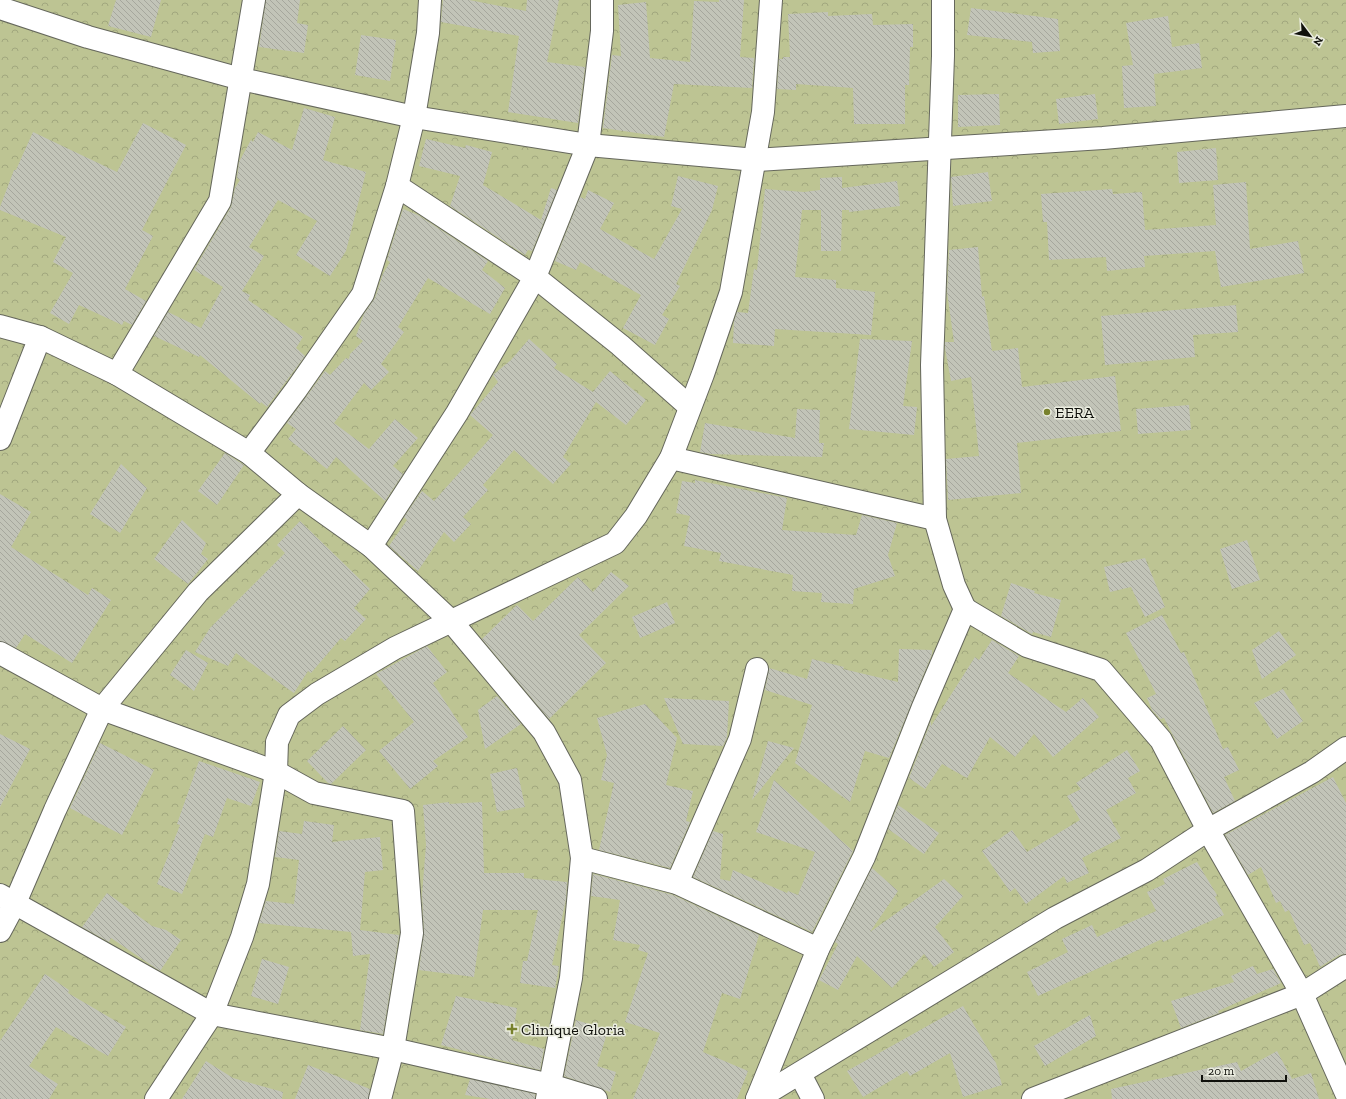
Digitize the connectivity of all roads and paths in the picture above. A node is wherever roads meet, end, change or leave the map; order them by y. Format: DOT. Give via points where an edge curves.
graph roads {
  1 [pos="254,0"];
  2 [pos="430,0"];
  3 [pos="602,0"];
  4 [pos="771,0"];
  5 [pos="943,0"];
  6 [pos="0,8"];
  7 [pos="241,80"];
  8 [pos="1346,116"];
  9 [pos="414,117"];
  10 [pos="588,145"];
  11 [pos="939,148"];
  12 [pos="756,160"];
  13 [pos="397,186"];
  14 [pos="535,278"];
  15 [pos="0,326"];
  16 [pos="40,337"];
  17 [pos="117,374"];
  18 [pos="690,407"];
  19 [pos="0,439"];
  20 [pos="249,452"];
  21 [pos="672,458"];
  22 [pos="298,494"];
  23 [pos="935,519"];
  24 [pos="371,546"];
  25 [pos="965,609"];
  26 [pos="451,621"];
  27 [pos="0,653"];
  28 [pos="757,669"];
  29 [pos="102,709"];
  30 [pos="1346,748"];
  31 [pos="276,772"];
  32 [pos="1208,830"];
  33 [pos="582,858"];
  34 [pos="677,883"];
  35 [pos="7,899"];
  36 [pos="0,931"];
  37 [pos="818,949"];
  38 [pos="1346,966"];
  39 [pos="1302,994"];
  40 [pos="212,1014"];
  41 [pos="393,1049"];
  42 [pos="800,1074"];
  43 [pos="549,1092"];
  44 [pos="1346,1093"];
  45 [pos="156,1099"];
  46 [pos="380,1099"];
  47 [pos="596,1099"];
  48 [pos="757,1099"];
  49 [pos="813,1099"];
  50 [pos="1033,1099"];
  1 -- 7 [label="street"];
  2 -- 9 [label="street" via="428,33"];
  3 -- 10 [label="street" via="602,31"];
  4 -- 12 [label="street" via="763,112"];
  5 -- 11 [label="street"];
  6 -- 7 [label="street" via="88,37"];
  7 -- 9 [label="street"];
  7 -- 17 [label="street" via="220,200"];
  8 -- 11 [label="street" via="1103,138"];
  9 -- 10 [label="street"];
  9 -- 13 [label="street"];
  10 -- 12 [label="street"];
  10 -- 14 [label="street"];
  11 -- 12 [label="street"];
  11 -- 23 [label="street" via="932,365"];
  12 -- 18 [label="street" via="731,292"];
  13 -- 14 [label="street"];
  13 -- 20 [label="street" via="363,294"];
  14 -- 18 [label="street" via="620,345"];
  14 -- 24 [label="street" via="457,413"];
  15 -- 16 [label="street"];
  16 -- 17 [label="street"];
  16 -- 19 [label="street"];
  17 -- 20 [label="street"];
  18 -- 21 [label="street"];
  20 -- 22 [label="street"];
  21 -- 23 [label="street"];
  21 -- 26 [label="street" via="636,516 615,543"];
  22 -- 24 [label="street"];
  22 -- 29 [label="street" via="198,592"];
  23 -- 25 [label="street" via="954,586"];
  24 -- 26 [label="street"];
  25 -- 32 [label="street" via="1028,646 1101,670 1161,740"];
  25 -- 37 [label="street" via="864,857"];
  26 -- 31 [label="street" via="369,663 317,694 289,715 277,742"];
  26 -- 33 [label="street" via="544,732 570,780"];
  27 -- 29 [label="street"];
  28 -- 34 [label="street" via="740,739"];
  29 -- 31 [label="street"];
  29 -- 35 [label="street" via="55,810"];
  30 -- 32 [label="street" via="1312,772"];
  31 -- 40 [label="street" via="258,884 242,937"];
  31 -- 41 [label="street" via="314,793 403,811 412,933"];
  32 -- 39 [label="street"];
  32 -- 42 [label="street" via="1147,870 1055,918"];
  33 -- 34 [label="street"];
  33 -- 43 [label="street" via="571,978"];
  34 -- 37 [label="street"];
  35 -- 36 [label="street"];
  35 -- 40 [label="street"];
  37 -- 48 [label="street"];
  38 -- 39 [label="street"];
  39 -- 44 [label="street"];
  39 -- 50 [label="street"];
  40 -- 41 [label="street"];
  40 -- 45 [label="street"];
  41 -- 43 [label="street"];
  41 -- 46 [label="street"];
  42 -- 48 [label="street"];
  42 -- 49 [label="street"];
  43 -- 47 [label="street"];
}
